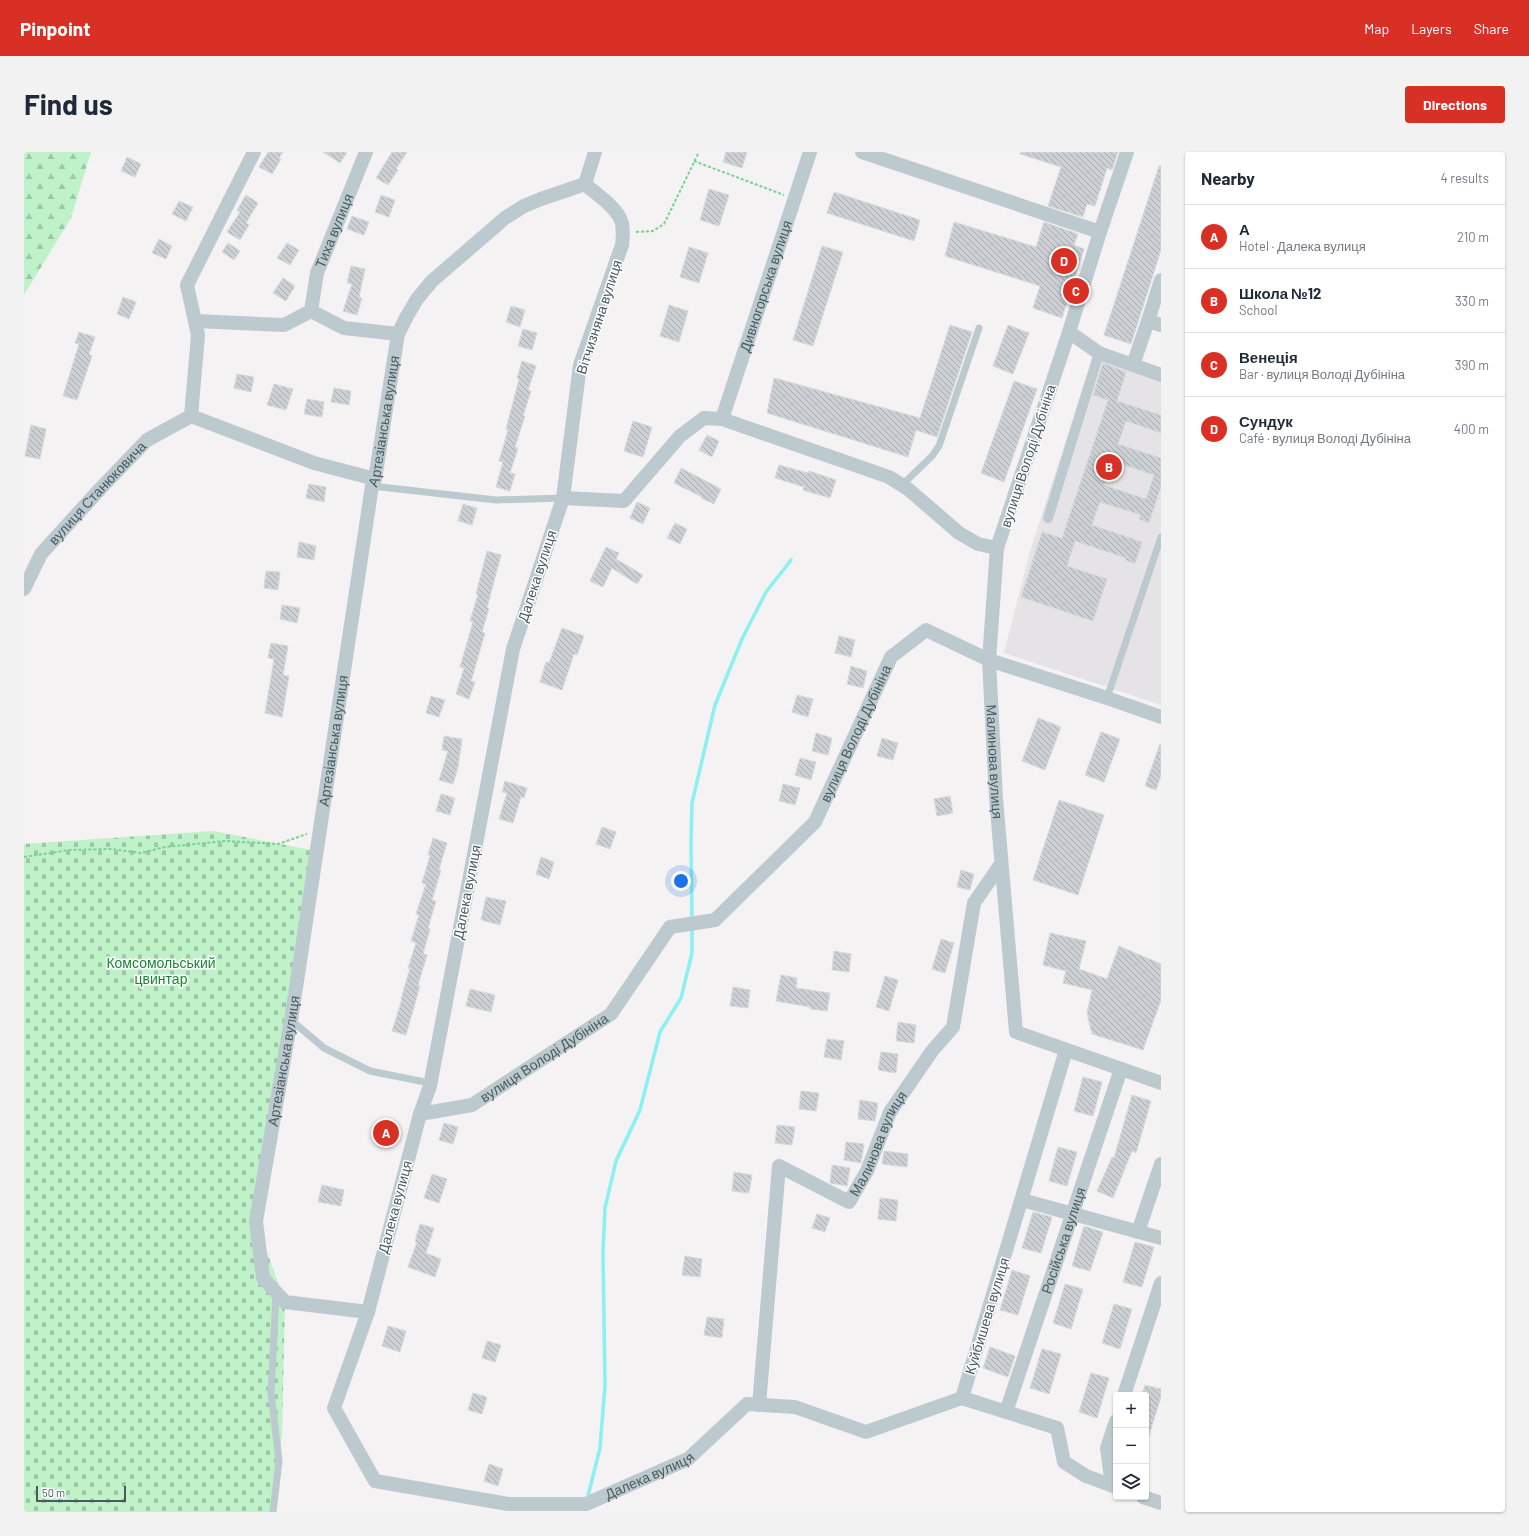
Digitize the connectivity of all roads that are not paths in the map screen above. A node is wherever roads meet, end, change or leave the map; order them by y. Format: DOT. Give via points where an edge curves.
graph roads {
  1 [pos="254,152"];
  2 [pos="366,152"];
  3 [pos="595,152"];
  4 [pos="810,152"];
  5 [pos="862,152"];
  6 [pos="1127,152"];
  7 [pos="585,184"];
  8 [pos="1100,232"];
  9 [pos="1161,280"];
  10 [pos="311,311"];
  11 [pos="195,321"];
  12 [pos="1155,323"];
  13 [pos="979,328"];
  14 [pos="1069,332"];
  15 [pos="398,334"];
  16 [pos="1099,353"];
  17 [pos="1133,365"];
  18 [pos="1161,375"];
  19 [pos="191,416"];
  20 [pos="722,419"];
  21 [pos="374,482"];
  22 [pos="902,485"];
  23 [pos="563,498"];
  24 [pos="1048,518"];
  25 [pos="1161,538"];
  26 [pos="997,548"];
  27 [pos="24,589"];
  28 [pos="989,660"];
  29 [pos="1107,698"];
  30 [pos="1161,717"];
  31 [pos="1002,864"];
  32 [pos="290,1020"];
  33 [pos="1066,1050"];
  34 [pos="1122,1069"];
  35 [pos="430,1083"];
  36 [pos="1161,1083"];
  37 [pos="420,1114"];
  38 [pos="1161,1164"];
  39 [pos="1022,1200"];
  40 [pos="1073,1214"];
  41 [pos="1138,1232"];
  42 [pos="1161,1238"];
  43 [pos="1161,1284"];
  44 [pos="276,1291"];
  45 [pos="368,1312"];
  46 [pos="1125,1392"];
  47 [pos="962,1398"];
  48 [pos="759,1405"];
  49 [pos="1006,1412"];
  50 [pos="1114,1428"];
  51 [pos="1113,1481"];
  52 [pos="1113,1486"];
  53 [pos="1149,1499"];
  54 [pos="1161,1503"];
  55 [pos="273,1512"];
  1 -- 11 [label="street" via="188,286"];
  2 -- 10 [label="street, Тиха вулиця" via="317,273"];
  3 -- 7 [label="street"];
  4 -- 20 [label="street, Дивногорська вулиця"];
  5 -- 8 [label="street"];
  6 -- 8 [label="street, вулиця Володі Дубініна"];
  7 -- 15 [label="street, Артезіанська вулиця" via="540,199 505,218 432,281 410,310"];
  7 -- 23 [label="street, Вітчизняна вулиця" via="615,210 623,233 622,245 580,365"];
  8 -- 14 [label="street, вулиця Володі Дубініна"];
  9 -- 12 [label="street"];
  10 -- 11 [label="street" via="284,325"];
  10 -- 15 [label="street" via="344,328"];
  11 -- 19 [label="street" via="198,335"];
  12 -- 17 [label="street"];
  13 -- 22 [label="lane" via="939,446"];
  14 -- 16 [label="street"];
  14 -- 26 [label="street, вулиця Володі Дубініна"];
  15 -- 21 [label="street, Артезіанська вулиця"];
  16 -- 17 [label="street"];
  16 -- 24 [label="street"];
  17 -- 18 [label="street"];
  19 -- 21 [label="street" via="314,463"];
  19 -- 27 [label="street, вулиця Станюковича" via="147,440 41,554"];
  20 -- 22 [label="street" via="878,472"];
  20 -- 23 [label="street" via="704,418 680,436 624,501"];
  21 -- 23 [label="lane" via="496,500"];
  21 -- 32 [label="street, Артезіанська вулиця"];
  22 -- 26 [label="street" via="959,533 978,544"];
  23 -- 35 [label="street, Далека вулиця" via="513,649"];
  25 -- 29 [label="lane"];
  26 -- 28 [label="street, вулиця Володі Дубініна"];
  28 -- 29 [label="street"];
  28 -- 31 [label="street, Малинова вулиця"];
  28 -- 37 [label="street, вулиця Володі Дубініна" via="926,630 891,656 815,822 715,920 670,927 611,1014 485,1097 472,1105"];
  29 -- 30 [label="street"];
  31 -- 33 [label="street, Малинова вулиця" via="1016,1032"];
  31 -- 48 [label="street, Малинова вулиця" via="974,903 953,1027 932,1051 890,1112 867,1171 849,1202 779,1166"];
  32 -- 35 [label="lane" via="324,1048 370,1070"];
  32 -- 44 [label="street, Артезіанська вулиця" via="256,1221 264,1278"];
  33 -- 34 [label="street, Малинова вулиця"];
  33 -- 39 [label="street, Куйбишева вулиця"];
  34 -- 36 [label="street, Малинова вулиця"];
  34 -- 40 [label="street, Російська вулиця"];
  35 -- 37 [label="street, Далека вулиця"];
  37 -- 45 [label="street, Далека вулиця"];
  38 -- 41 [label="street"];
  39 -- 40 [label="street"];
  39 -- 47 [label="street, Куйбишева вулиця"];
  40 -- 41 [label="street"];
  40 -- 49 [label="street, Російська вулиця"];
  41 -- 42 [label="street"];
  43 -- 46 [label="street"];
  44 -- 45 [label="street, Артезіанська вулиця" via="285,1302"];
  44 -- 55 [label="lane" via="271,1392 279,1461"];
  45 -- 48 [label="street, Далека вулиця" via="334,1408 374,1481 508,1504 586,1504 688,1459 747,1404"];
  47 -- 48 [label="street, Далека вулиця" via="866,1432 795,1407"];
  47 -- 49 [label="street"];
  49 -- 52 [label="street" via="1057,1428 1064,1462 1086,1476"];
  50 -- 51 [label="street" via="1107,1448"];
  53 -- 54 [label="street"];
}
